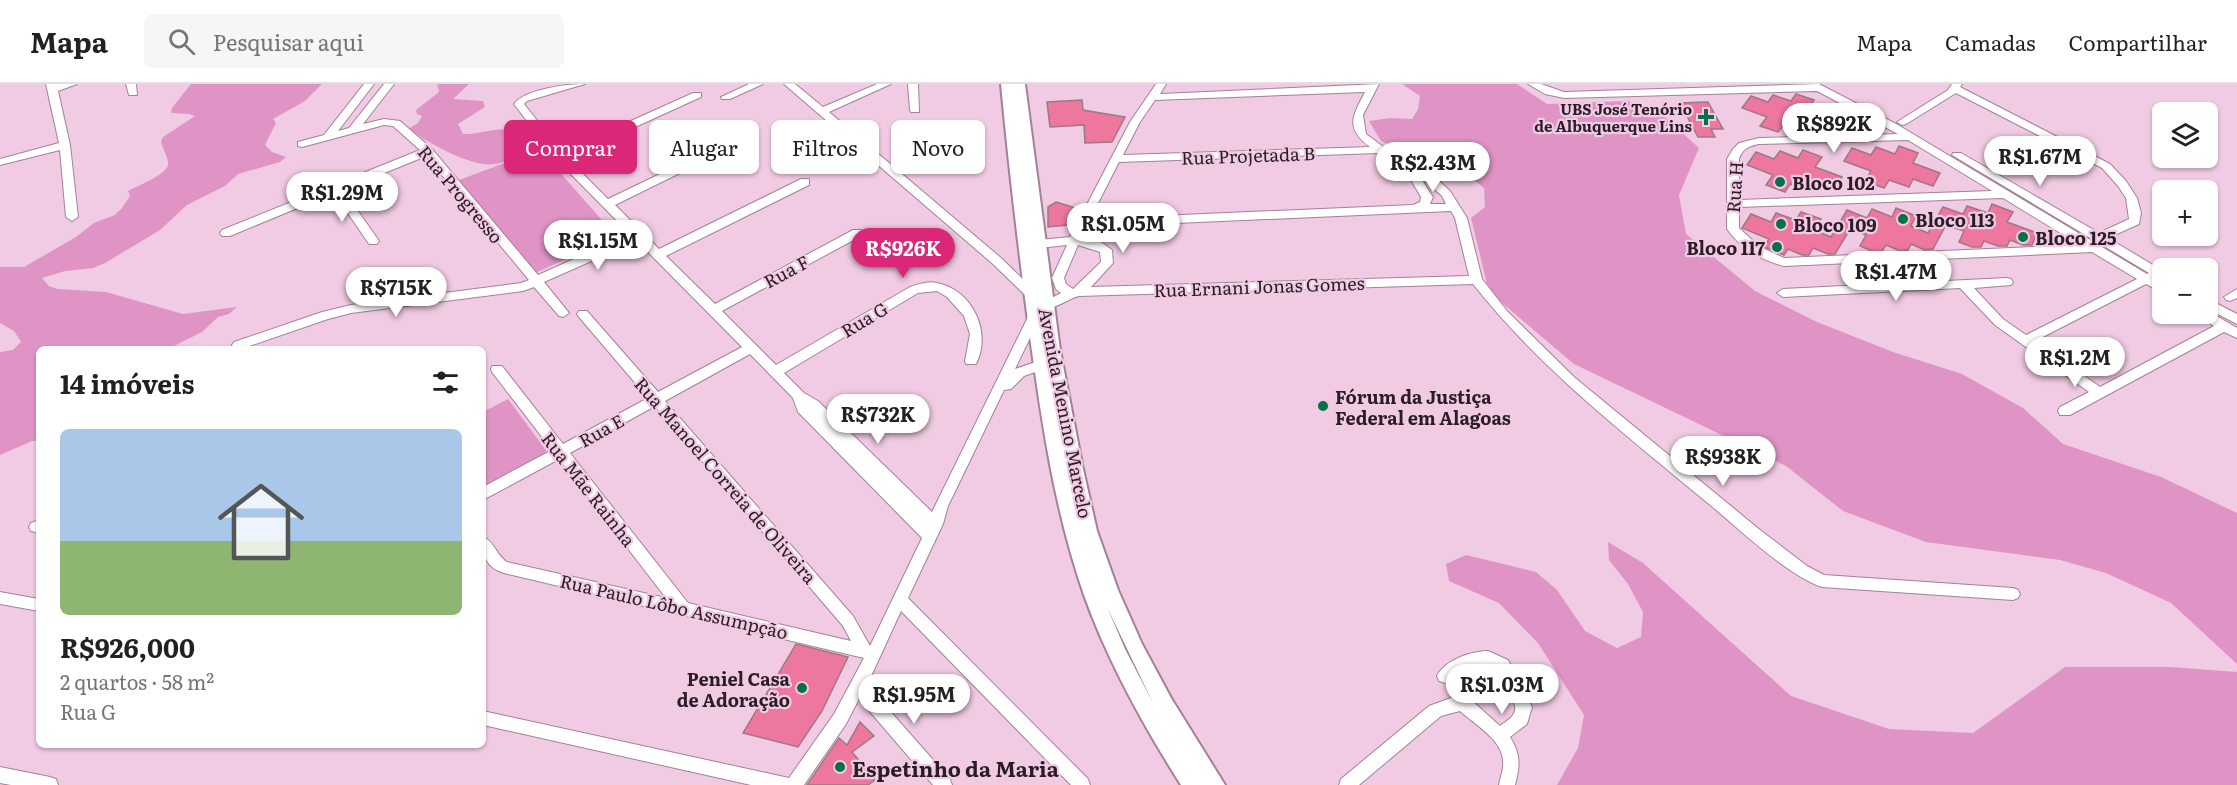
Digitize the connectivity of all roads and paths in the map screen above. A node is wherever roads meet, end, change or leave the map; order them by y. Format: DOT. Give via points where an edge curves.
graph roads {
  1 [pos="72,84"];
  2 [pos="369,84"];
  3 [pos="389,84"];
  4 [pos="580,84"];
  5 [pos="756,84"];
  6 [pos="789,84"];
  7 [pos="886,84"];
  8 [pos="913,84"];
  9 [pos="1008,84"];
  10 [pos="1019,84"];
  11 [pos="1533,84"];
  12 [pos="1818,85"];
  13 [pos="1957,86"];
  14 [pos="52,87"];
  15 [pos="1372,87"];
  16 [pos="1156,88"];
  17 [pos="697,95"];
  18 [pos="726,98"];
  19 [pos="915,110"];
  20 [pos="821,112"];
  21 [pos="531,120"];
  22 [pos="637,122"];
  23 [pos="1902,122"];
  24 [pos="353,130"];
  25 [pos="328,137"];
  26 [pos="1911,137"];
  27 [pos="302,144"];
  28 [pos="65,145"];
  29 [pos="1381,150"];
  30 [pos="428,151"];
  31 [pos="1115,159"];
  32 [pos="1404,160"];
  33 [pos="0,162"];
  34 [pos="577,174"];
  35 [pos="669,174"];
  36 [pos="805,182"];
  37 [pos="336,188"];
  38 [pos="2004,194"];
  39 [pos="607,204"];
  40 [pos="1733,204"];
  41 [pos="1456,207"];
  42 [pos="1412,210"];
  43 [pos="72,217"];
  44 [pos="1082,223"];
  45 [pos="226,233"];
  46 [pos="857,233"];
  47 [pos="637,236"];
  48 [pos="1074,239"];
  49 [pos="373,241"];
  50 [pos="2096,243"];
  51 [pos="1031,245"];
  52 [pos="657,255"];
  53 [pos="2152,274"];
  54 [pos="2152,277"];
  55 [pos="1476,280"];
  56 [pos="2007,282"];
  57 [pos="536,283"];
  58 [pos="1963,284"];
  59 [pos="1075,292"];
  60 [pos="1030,293"];
  61 [pos="1783,293"];
  62 [pos="714,310"];
  63 [pos="1040,311"];
  64 [pos="563,313"];
  65 [pos="583,314"];
  66 [pos="2218,314"];
  67 [pos="2231,323"];
  68 [pos="2237,333"];
  69 [pos="2024,341"];
  70 [pos="238,345"];
  71 [pos="751,348"];
  72 [pos="971,361"];
  73 [pos="1047,363"];
  74 [pos="497,369"];
  75 [pos="775,372"];
  76 [pos="2099,393"];
  77 [pos="657,399"];
  78 [pos="2065,411"];
  79 [pos="559,452"];
  80 [pos="486,492"];
  81 [pos="933,530"];
  82 [pos="486,548"];
  83 [pos="2013,594"];
  84 [pos="0,598"];
  85 [pos="900,600"];
  86 [pos="36,604"];
  87 [pos="683,609"];
  88 [pos="869,652"];
  89 [pos="1445,676"];
  90 [pos="858,686"];
  91 [pos="486,719"];
  92 [pos="1498,735"];
  93 [pos="0,775"];
  94 [pos="50,785"];
  95 [pos="787,785"];
  96 [pos="794,785"];
  97 [pos="944,785"];
  98 [pos="1082,785"];
  99 [pos="1193,785"];
  100 [pos="1215,785"];
  101 [pos="1347,785"];
  102 [pos="1507,785"];
  1 -- 14 [label="street"];
  2 -- 25 [label="street"];
  3 -- 24 [label="street"];
  4 -- 21 [label="street" via="520,102"];
  5 -- 18 [label="street"];
  6 -- 20 [label="street"];
  7 -- 20 [label="street"];
  8 -- 19 [label="street"];
  9 -- 51 [label="main road, Avenida Menino Marcelo"];
  10 -- 51 [label="main road, Avenida Menino Marcelo"];
  11 -- 12 [label="street" via="1564,95"];
  12 -- 23 [label="street"];
  12 -- 26 [label="street"];
  13 -- 23 [label="street"];
  13 -- 50 [label="street" via="2116,175 2133,203 2135,221"];
  14 -- 28 [label="street"];
  15 -- 16 [label="street"];
  15 -- 29 [label="street" via="1358,116 1358,125 1361,135"];
  16 -- 31 [label="street"];
  17 -- 22 [label="street"];
  20 -- 60 [label="street"];
  23 -- 50 [label="street"];
  24 -- 25 [label="street, Rua Progresso"];
  24 -- 30 [label="street, Rua Progresso" via="392,122"];
  25 -- 27 [label="street, Rua Progresso"];
  26 -- 38 [label="street"];
  26 -- 40 [label="street, Rua H" via="1745,144 1733,159"];
  28 -- 33 [label="street"];
  28 -- 43 [label="street"];
  29 -- 31 [label="street, Rua Projetada B"];
  29 -- 32 [label="street"];
  30 -- 37 [label="street"];
  30 -- 57 [label="street, Rua Progresso"];
  31 -- 44 [label="street"];
  32 -- 41 [label="street" via="1438,184"];
  32 -- 42 [label="street" via="1426,197 1425,204"];
  34 -- 39 [label="street"];
  35 -- 39 [label="street"];
  36 -- 52 [label="street"];
  37 -- 45 [label="street"];
  37 -- 49 [label="street"];
  38 -- 40 [label="street"];
  38 -- 50 [label="street"];
  39 -- 47 [label="street"];
  40 -- 50 [label="street, Rua H" via="1734,232 1768,257 1784,262"];
  41 -- 42 [label="street"];
  41 -- 55 [label="street"];
  42 -- 44 [label="street"];
  44 -- 48 [label="street"];
  46 -- 62 [label="street, Rua F"];
  47 -- 52 [label="street"];
  47 -- 57 [label="street"];
  48 -- 51 [label="street"];
  48 -- 59 [label="street" via="1058,278 1060,286"];
  48 -- 59 [label="street" via="1092,242 1108,255 1107,263"];
  50 -- 53 [label="street"];
  51 -- 60 [label="main road, Avenida Menino Marcelo"];
  51 -- 63 [label="main road, Avenida Menino Marcelo"];
  52 -- 62 [label="street"];
  54 -- 69 [label="street"];
  55 -- 59 [label="street, Rua Ernani Jonas Gomes"];
  55 -- 83 [label="street" via="1503,314 1569,380 1812,577 1833,583"];
  56 -- 58 [label="street"];
  57 -- 64 [label="street, Rua Progresso"];
  57 -- 70 [label="street" via="351,309"];
  58 -- 61 [label="street"];
  58 -- 69 [label="street" via="1986,310"];
  59 -- 63 [label="street, Rua Ernani Jonas Gomes"];
  60 -- 63 [label="main road, Avenida Menino Marcelo"];
  62 -- 71 [label="street"];
  63 -- 73 [label="main road, Avenida Menino Marcelo"];
  63 -- 81 [label="street" via="941,506"];
  65 -- 77 [label="street, Rua Manoel Correia de Oliveira"];
  66 -- 67 [label="street"];
  67 -- 68 [label="street"];
  67 -- 76 [label="street"];
  69 -- 76 [label="street"];
  71 -- 75 [label="street"];
  71 -- 77 [label="street, Rua E"];
  72 -- 75 [label="street, Rua G" via="976,336 971,313 942,287 930,286 914,290"];
  73 -- 81 [label="street" via="1010,376 944,515"];
  73 -- 99 [label="main road, Avenida Menino Marcelo" via="1059,470 1084,568 1134,685"];
  73 -- 100 [label="main road, Avenida Menino Marcelo" via="1079,497 1125,628 1156,692"];
  74 -- 79 [label="street, Rua Mãe Rainha"];
  75 -- 81 [label="street" via="799,396 803,408"];
  76 -- 78 [label="street"];
  77 -- 79 [label="street, Rua E"];
  77 -- 88 [label="street, Rua Manoel Correia de Oliveira" via="848,621"];
  79 -- 80 [label="street, Rua E"];
  79 -- 87 [label="street, Rua Mãe Rainha"];
  81 -- 85 [label="street"];
  82 -- 87 [label="street, Rua Paulo Lôbo Assumpção" via="495,562 504,567 618,599"];
  84 -- 86 [label="street"];
  85 -- 88 [label="street"];
  85 -- 98 [label="street"];
  87 -- 88 [label="street, Rua Paulo Lôbo Assumpção"];
  88 -- 90 [label="street"];
  89 -- 92 [label="street" via="1471,660 1487,658 1502,665 1524,707 1521,718"];
  90 -- 96 [label="street"];
  90 -- 97 [label="street"];
  91 -- 95 [label="street"];
  92 -- 101 [label="street" via="1464,704 1450,703 1435,711"];
  92 -- 102 [label="street" via="1510,751 1512,763"];
  93 -- 94 [label="street"];
}
